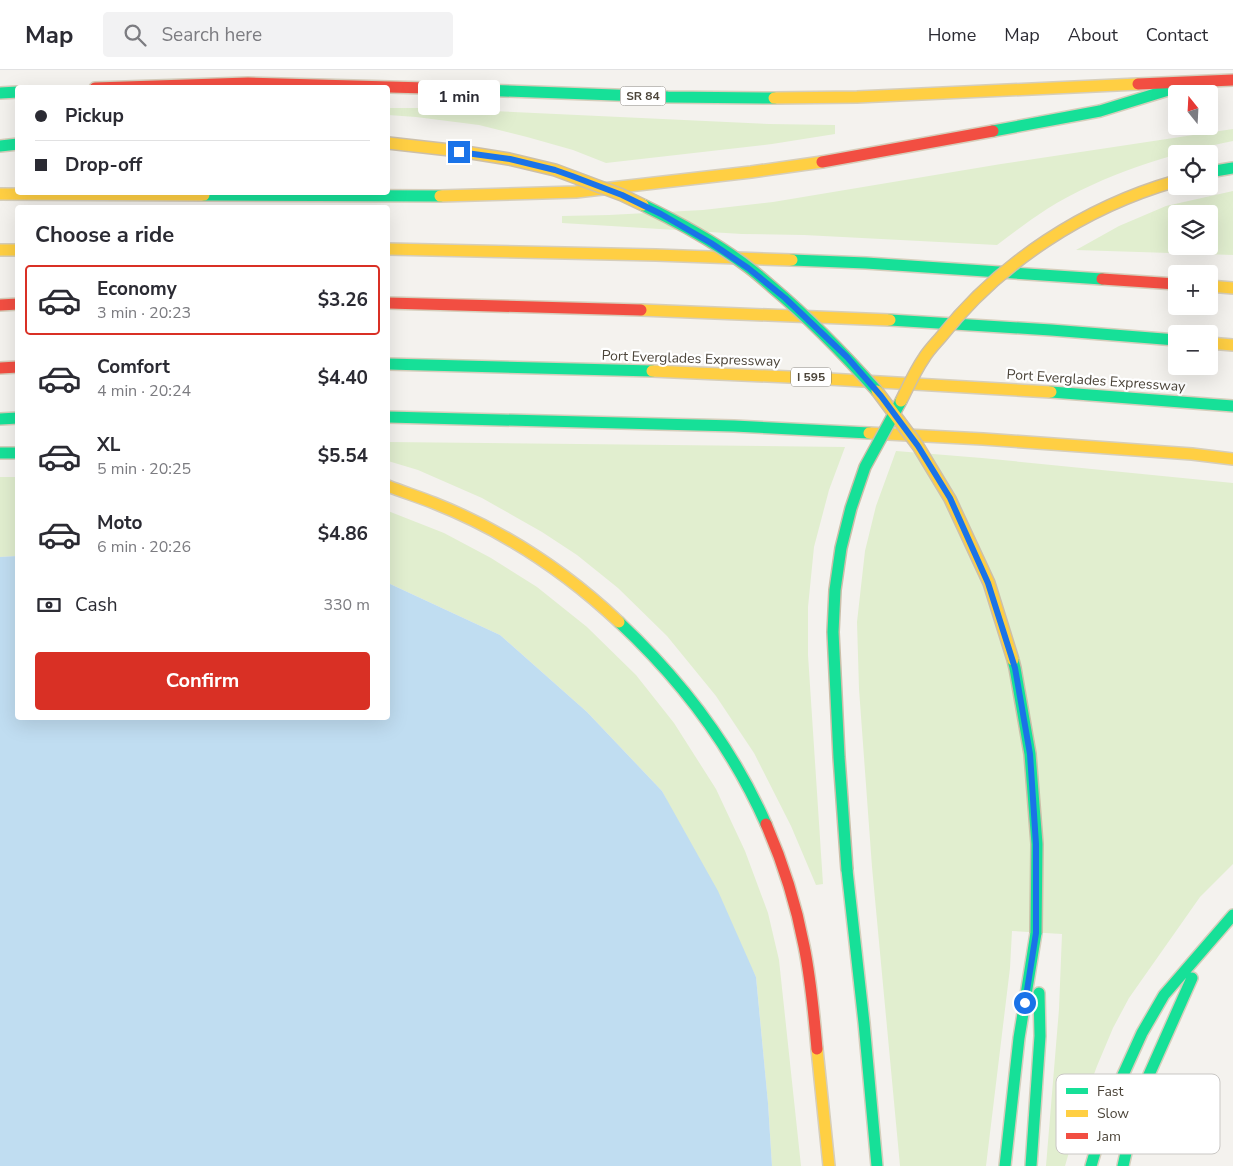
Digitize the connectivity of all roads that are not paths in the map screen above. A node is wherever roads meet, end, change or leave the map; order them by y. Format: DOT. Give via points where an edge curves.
graph roads {
  1 [pos="1233,80"];
  2 [pos="1192,83"];
  3 [pos="162,85"];
  4 [pos="333,85"];
  5 [pos="390,87"];
  6 [pos="15,92"];
  7 [pos="0,93"];
  8 [pos="15,144"];
  9 [pos="390,144"];
  10 [pos="0,146"];
  11 [pos="1233,168"];
  12 [pos="1218,170"];
  13 [pos="1168,183"];
  14 [pos="0,194"];
  15 [pos="15,194"];
  16 [pos="212,195"];
  17 [pos="390,249"];
  18 [pos="0,250"];
  19 [pos="15,250"];
  20 [pos="1168,283"];
  21 [pos="1218,287"];
  22 [pos="1233,288"];
  23 [pos="390,303"];
  24 [pos="15,304"];
  25 [pos="0,305"];
  26 [pos="1168,339"];
  27 [pos="1218,344"];
  28 [pos="1233,345"];
  29 [pos="390,364"];
  30 [pos="15,367"];
  31 [pos="0,368"];
  32 [pos="1233,406"];
  33 [pos="15,418"];
  34 [pos="390,418"];
  35 [pos="0,419"];
  36 [pos="0,453"];
  37 [pos="15,453"];
  38 [pos="1233,459"];
  39 [pos="390,487"];
  40 [pos="1233,915"];
  41 [pos="1036,933"];
  42 [pos="1204,949"];
  43 [pos="1123,1074"];
  44 [pos="1149,1074"];
  45 [pos="1095,1154"];
  46 [pos="829,1166"];
  47 [pos="877,1166"];
  48 [pos="1005,1166"];
  49 [pos="1031,1166"];
  50 [pos="1091,1166"];
  1 -- 2 [label="main road, SR 84"];
  2 -- 5 [label="main road, SR 84" via="857,97 754,98"];
  2 -- 16 [label="main road" via="1100,111 751,172 576,192 425,196"];
  3 -- 4 [label="main road, SR 84"];
  6 -- 7 [label="main road"];
  8 -- 10 [label="main road"];
  9 -- 41 [label="main road, bridge" via="510,159 546,168 622,195 661,214 756,274 814,324 881,396 918,446 950,498 988,583 1015,668 1030,763 1036,844"];
  11 -- 12 [label="main road"];
  13 -- 47 [label="main road, bridge" via="1121,200 1083,219 1046,241 981,292 924,358 865,466 851,508 835,590 833,632 847,870"];
  14 -- 15 [label="main road"];
  17 -- 20 [label="main road" via="866,263"];
  18 -- 19 [label="main road"];
  21 -- 22 [label="main road"];
  23 -- 26 [label="main road" via="673,310"];
  24 -- 25 [label="main road"];
  27 -- 28 [label="main road"];
  29 -- 32 [label="main road, Port Everglades Expressway / I 595" via="810,377"];
  30 -- 31 [label="main road"];
  33 -- 35 [label="main road"];
  34 -- 38 [label="main road" via="734,426 992,439"];
  36 -- 37 [label="main road"];
  39 -- 46 [label="main road" via="475,521 539,558 580,587 642,643 696,706 721,741 742,776 778,852 802,933 814,1014"];
  40 -- 42 [label="main road"];
  41 -- 48 [label="main road" via="1019,1038"];
  41 -- 49 [label="main road" via="1040,1036"];
  42 -- 43 [label="main road" via="1164,995"];
  42 -- 44 [label="main road"];
  45 -- 50 [label="main road"];
}
